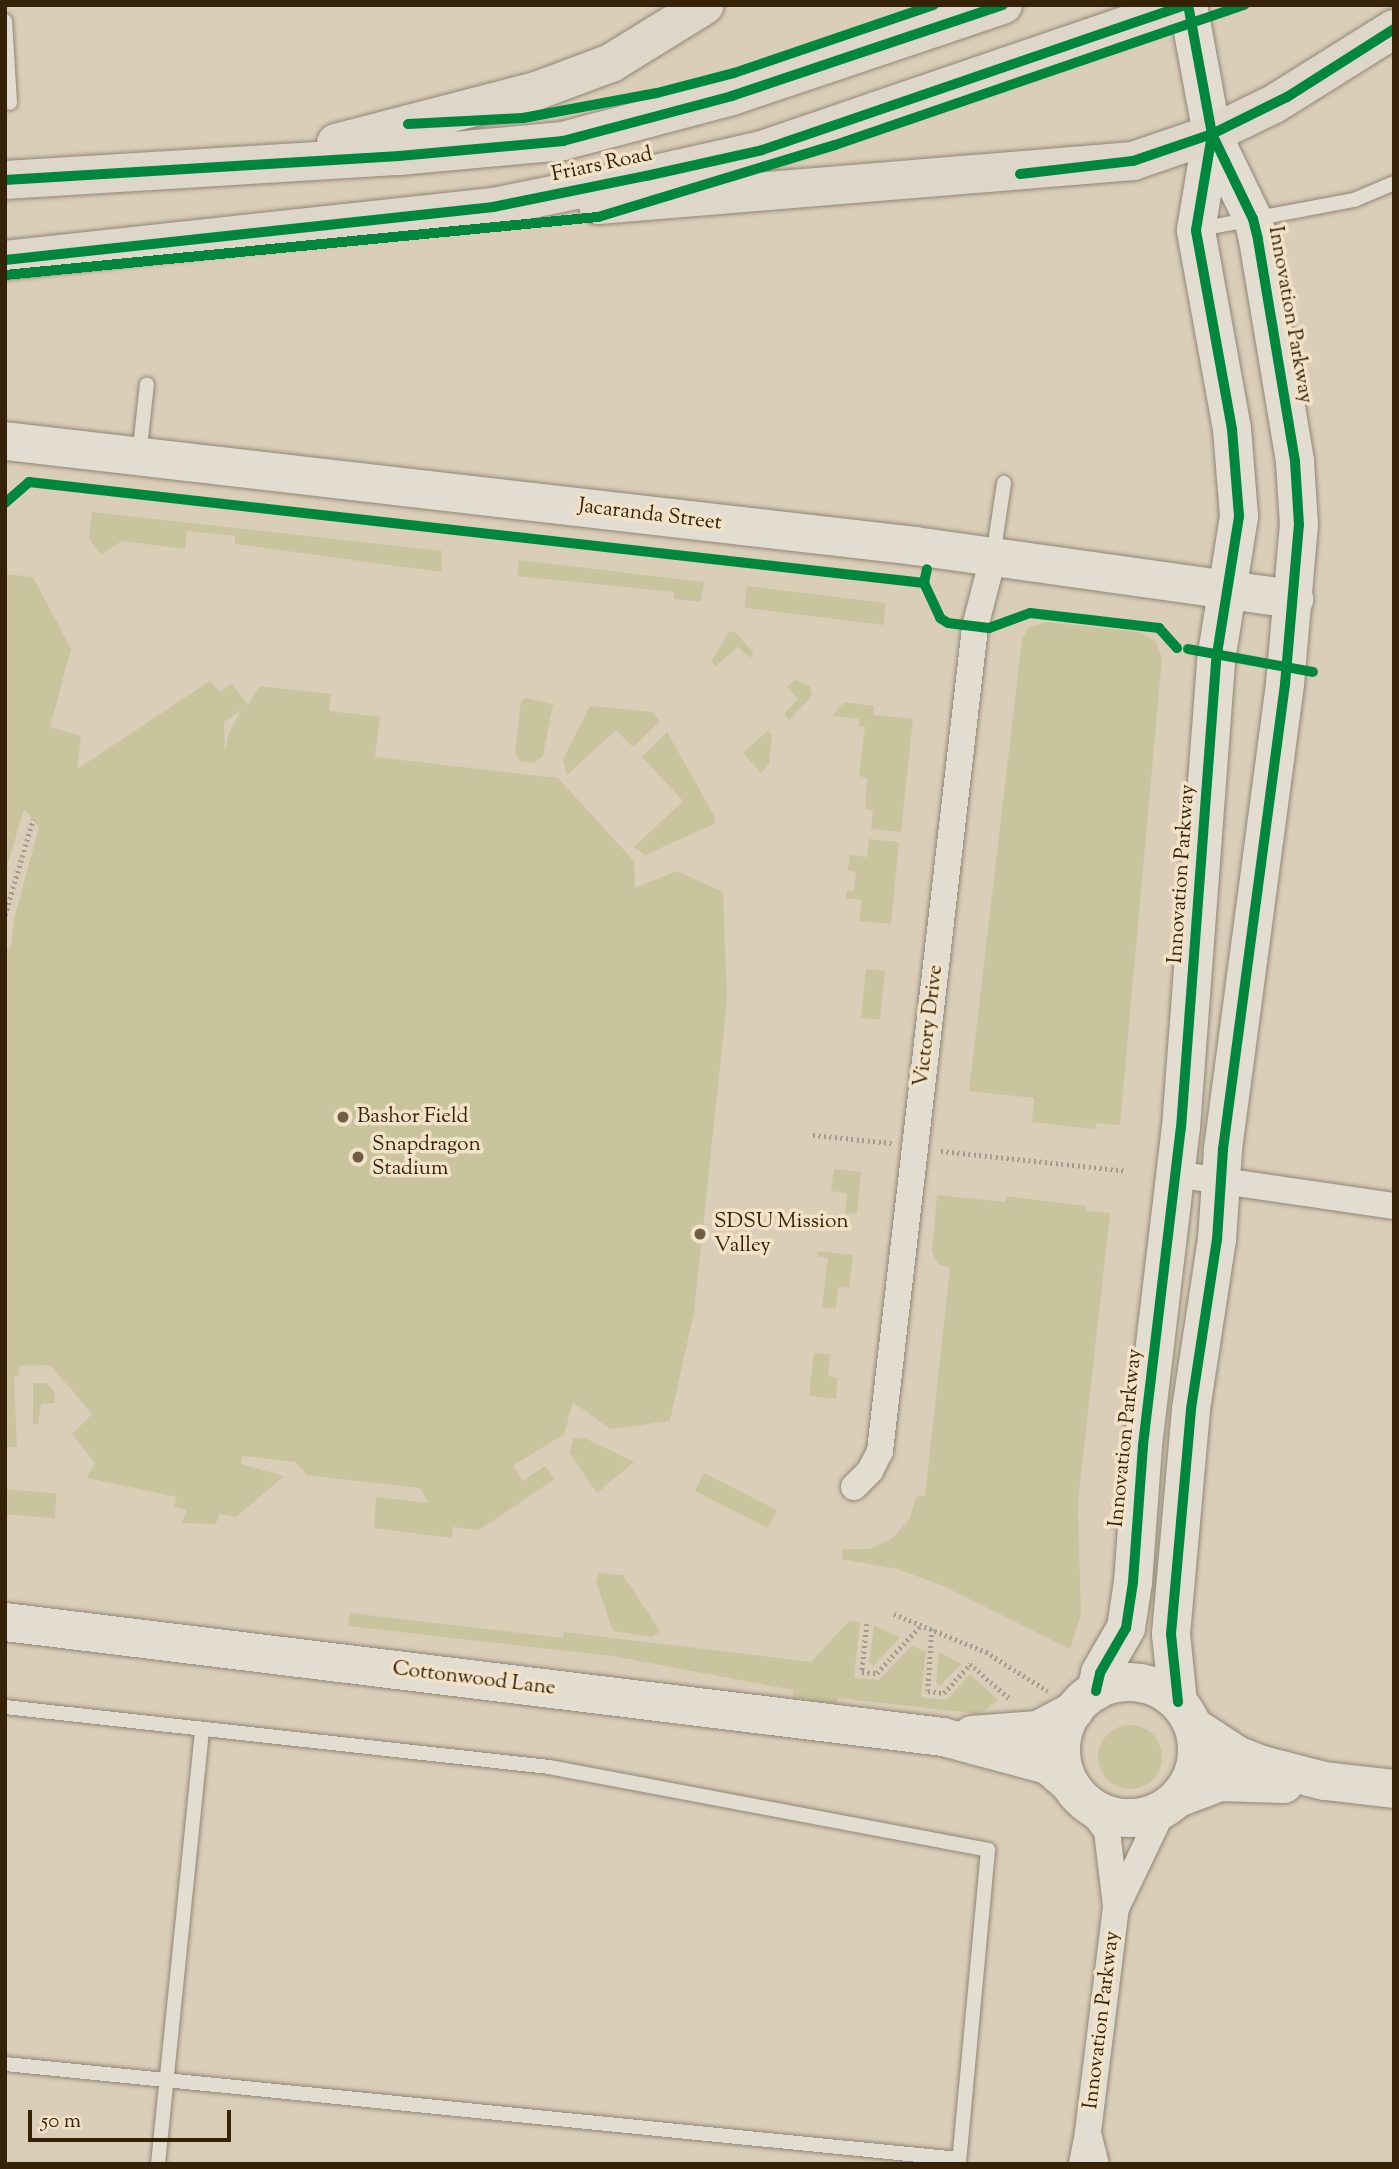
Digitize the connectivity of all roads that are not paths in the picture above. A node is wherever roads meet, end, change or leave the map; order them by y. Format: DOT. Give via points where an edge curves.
graph roads {
  1 [pos="705,5"];
  2 [pos="1003,5"];
  3 [pos="1186,5"];
  4 [pos="5,21"];
  5 [pos="1394,29"];
  6 [pos="10,103"];
  7 [pos="1212,134"];
  8 [pos="244,166"];
  9 [pos="5,180"];
  10 [pos="1394,183"];
  11 [pos="493,207"];
  12 [pos="1253,219"];
  13 [pos="1196,230"];
  14 [pos="5,260"];
  15 [pos="147,384"];
  16 [pos="5,441"];
  17 [pos="139,458"];
  18 [pos="1004,483"];
  19 [pos="993,558"];
  20 [pos="1225,591"];
  21 [pos="1294,599"];
  22 [pos="1175,1174"];
  23 [pos="1220,1181"];
  24 [pos="1394,1206"];
  25 [pos="854,1487"];
  26 [pos="5,1622"];
  27 [pos="1073,1698"];
  28 [pos="5,1707"];
  29 [pos="1186,1715"];
  30 [pos="202,1729"];
  31 [pos="943,1737"];
  32 [pos="1325,1781"];
  33 [pos="1394,1789"];
  34 [pos="1077,1793"];
  35 [pos="1171,1803"];
  36 [pos="1116,1908"];
  37 [pos="5,2064"];
  38 [pos="166,2080"];
  39 [pos="1088,2133"];
  40 [pos="959,2161"];
  41 [pos="158,2164"];
  42 [pos="1082,2164"];
  43 [pos="1096,2164"];
  1 -- 8 [label="highway" via="611,64 536,91"];
  2 -- 8 [label="highway, Friars Road" via="732,96 563,141"];
  3 -- 7 [label="main road"];
  3 -- 11 [label="highway, Friars Road" via="762,150"];
  4 -- 6 [label="lane"];
  5 -- 7 [label="highway" via="1287,97"];
  7 -- 11 [label="highway" via="1133,161 1020,174 652,204"];
  7 -- 12 [label="main road, Innovation Parkway"];
  7 -- 13 [label="main road, Innovation Parkway"];
  8 -- 9 [label="highway, Friars Road"];
  10 -- 12 [label="lane" via="1354,200"];
  11 -- 14 [label="highway, Friars Road"];
  12 -- 13 [label="lane"];
  12 -- 21 [label="main road, Innovation Parkway" via="1295,461 1299,525"];
  13 -- 20 [label="main road, Innovation Parkway" via="1238,474 1239,516"];
  15 -- 17 [label="lane"];
  16 -- 17 [label="main road, Jacaranda Street"];
  17 -- 19 [label="main road, Jacaranda Street"];
  18 -- 19 [label="lane"];
  19 -- 20 [label="main road, Jacaranda Street"];
  19 -- 25 [label="street, Victory Drive" via="975,627 880,1451 870,1471"];
  20 -- 21 [label="main road, Jacaranda Street"];
  20 -- 22 [label="main road, Innovation Parkway"];
  21 -- 23 [label="main road, Innovation Parkway"];
  22 -- 23 [label="street"];
  22 -- 27 [label="main road, Innovation Parkway" via="1126,1628 1100,1674"];
  23 -- 24 [label="street"];
  23 -- 29 [label="main road, Innovation Parkway" via="1217,1240 1191,1409 1173,1601 1171,1634"];
  26 -- 31 [label="main road, Cottonwood Lane"];
  27 -- 29 [label="main road" via="1138,1683"];
  27 -- 31 [label="main road, Cottonwood Lane" via="1038,1730"];
  27 -- 34 [label="main road, Innovation Parkway" via="1061,1754"];
  28 -- 30 [label="lane"];
  29 -- 32 [label="main road" via="1237,1755"];
  29 -- 35 [label="main road, Innovation Parkway" via="1198,1758"];
  30 -- 38 [label="lane"];
  30 -- 40 [label="lane" via="549,1767 988,1850"];
  31 -- 34 [label="main road, Cottonwood Lane" via="1048,1765"];
  32 -- 33 [label="main road"];
  32 -- 35 [label="main road" via="1220,1782"];
  34 -- 35 [label="main road" via="1124,1818 1141,1818"];
  34 -- 36 [label="street, Innovation Parkway" via="1107,1830"];
  35 -- 36 [label="street, Innovation Parkway"];
  36 -- 39 [label="street, Innovation Parkway"];
  37 -- 38 [label="lane"];
  38 -- 40 [label="lane"];
  38 -- 41 [label="lane"];
  39 -- 42 [label="street, Innovation Parkway"];
  39 -- 43 [label="street, Innovation Parkway"];
}
